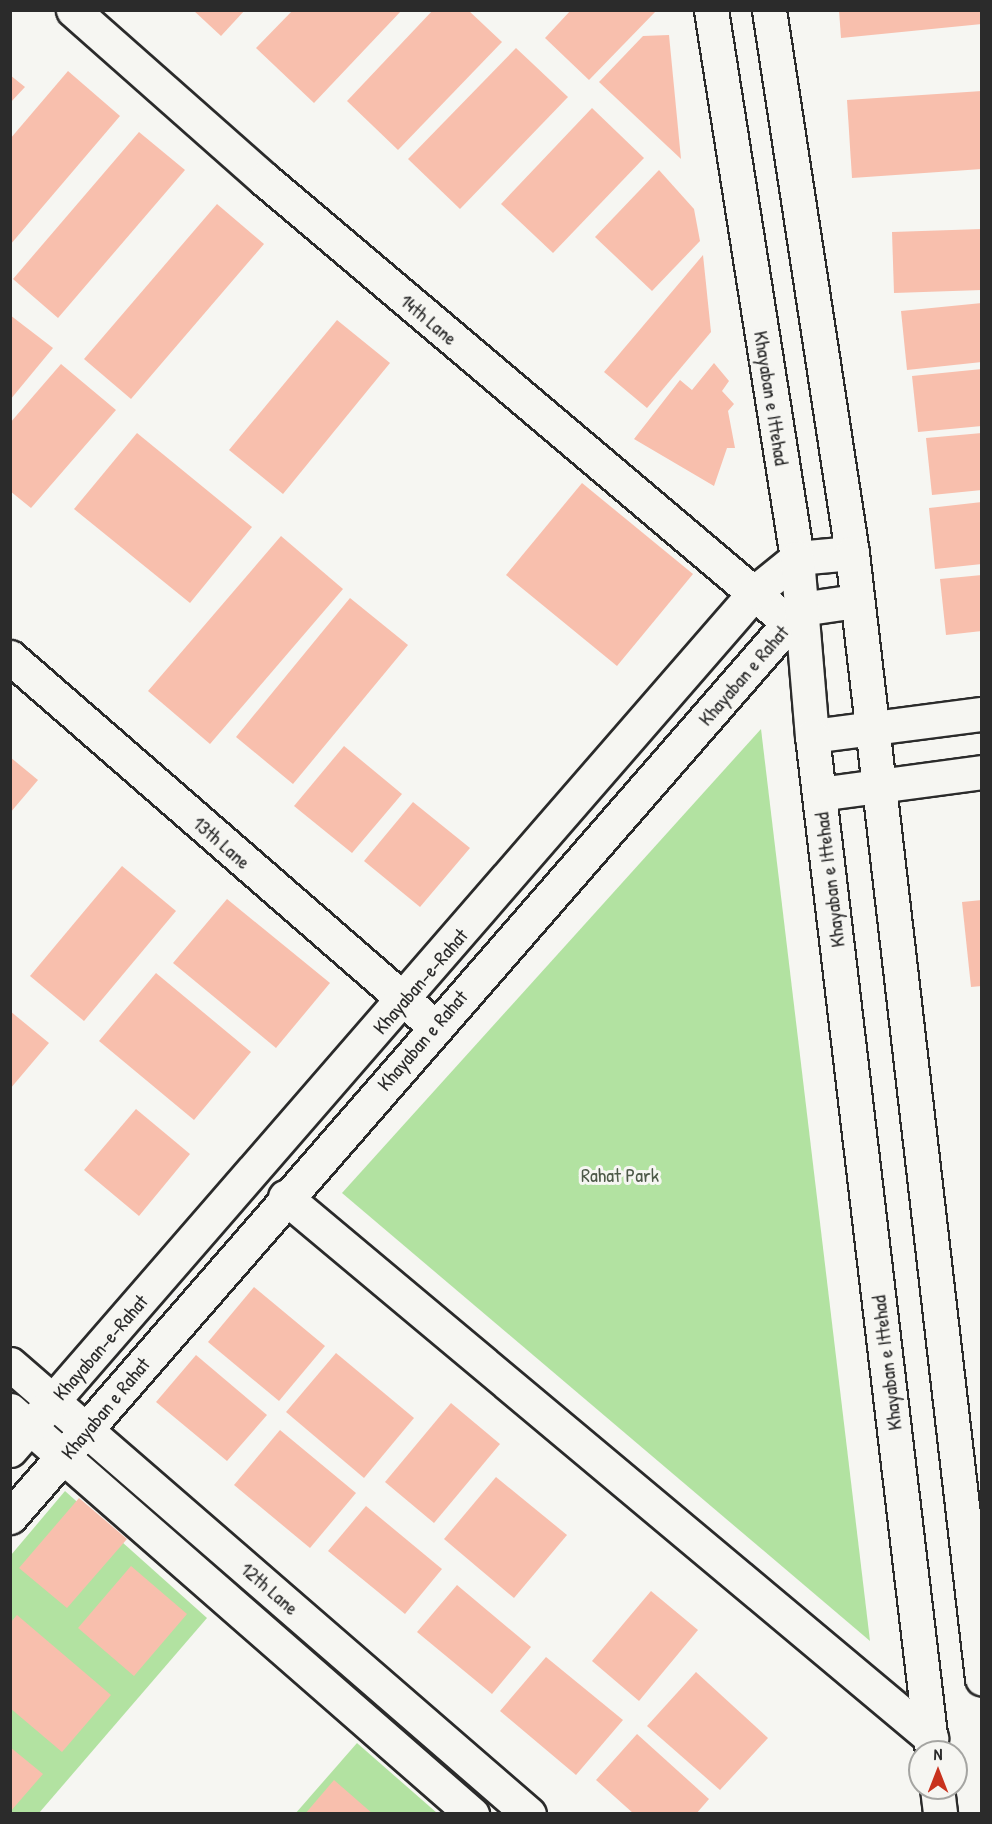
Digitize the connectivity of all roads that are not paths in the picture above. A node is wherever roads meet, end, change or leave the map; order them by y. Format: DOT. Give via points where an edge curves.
graph roads {
  1 [pos="73,10"];
  2 [pos="711,10"];
  3 [pos="770,10"];
  4 [pos="852,553"];
  5 [pos="797,558"];
  6 [pos="755,592"];
  7 [pos="856,601"];
  8 [pos="795,616"];
  9 [pos="10,657"];
  10 [pos="981,714"];
  11 [pos="874,727"];
  12 [pos="812,736"];
  13 [pos="981,772"];
  14 [pos="880,784"];
  15 [pos="819,794"];
  16 [pos="403,1000"];
  17 [pos="434,1026"];
  18 [pos="285,1197"];
  19 [pos="10,1364"];
  20 [pos="53,1402"];
  21 [pos="87,1428"];
  22 [pos="17,1429"];
  23 [pos="66,1456"];
  24 [pos="10,1517"];
  25 [pos="981,1679"];
  26 [pos="925,1740"];
  27 [pos="930,1740"];
  28 [pos="472,1814"];
  29 [pos="529,1814"];
  1 -- 6 [label="street, 14th Lane" via="264,179"];
  2 -- 5 [label="street, Khayaban e Ittehad"];
  3 -- 4 [label="street"];
  4 -- 5 [label="street"];
  4 -- 7 [label="street"];
  5 -- 6 [label="street, Khayaban-e-Rahat"];
  5 -- 8 [label="street, Khayaban e Ittehad"];
  6 -- 8 [label="street, 14th Lane"];
  6 -- 16 [label="street, Khayaban-e-Rahat"];
  7 -- 8 [label="street, Khayaban e Rahat"];
  7 -- 11 [label="street"];
  8 -- 12 [label="street, Khayaban e Ittehad"];
  8 -- 17 [label="street, Khayaban e Rahat"];
  9 -- 16 [label="street, 13th Lane"];
  10 -- 11 [label="street"];
  11 -- 12 [label="street"];
  11 -- 14 [label="street"];
  12 -- 15 [label="street, Khayaban e Ittehad"];
  13 -- 14 [label="street"];
  14 -- 15 [label="street"];
  14 -- 25 [label="street"];
  15 -- 27 [label="street, Khayaban e Ittehad"];
  16 -- 17 [label="street, 13th Lane"];
  16 -- 20 [label="street, Khayaban-e-Rahat"];
  17 -- 18 [label="street, Khayaban e Rahat"];
  18 -- 21 [label="street, Khayaban e Rahat"];
  18 -- 26 [label="street"];
  19 -- 20 [label="street, 12th Lane"];
  20 -- 21 [label="street, 12th Lane"];
  20 -- 22 [label="street, Khayaban-e-Rahat"];
  21 -- 23 [label="street, Khayaban e Rahat"];
  21 -- 29 [label="street, 12th Lane"];
  22 -- 23 [label="street, 12th Lane"];
  23 -- 24 [label="street, Khayaban e Rahat"];
  23 -- 28 [label="street, 12th Lane"];
}
